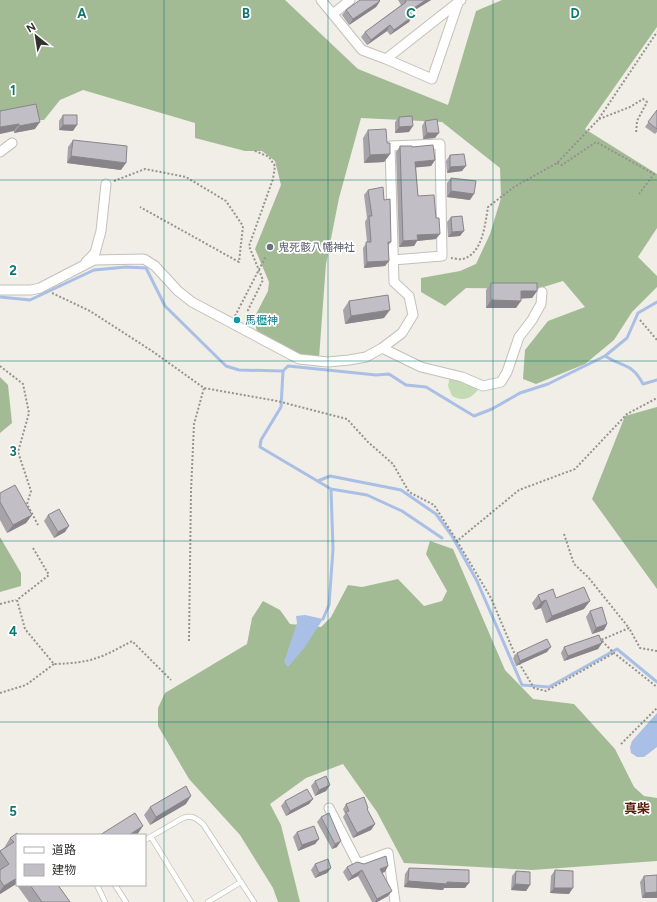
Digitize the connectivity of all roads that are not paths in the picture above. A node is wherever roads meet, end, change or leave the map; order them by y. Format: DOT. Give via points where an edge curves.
graph roads {
  1 [pos="321,0"];
  2 [pos="350,0"];
  3 [pos="460,1"];
  4 [pos="333,14"];
  5 [pos="386,59"];
  6 [pos="12,143"];
  7 [pos="0,152"];
  8 [pos="106,184"];
  9 [pos="393,260"];
  10 [pos="85,263"];
  11 [pos="0,290"];
  12 [pos="542,292"];
  13 [pos="382,348"];
  14 [pos="329,808"];
  15 [pos="151,837"];
  16 [pos="146,840"];
  17 [pos="241,882"];
  18 [pos="98,886"];
  19 [pos="116,886"];
  20 [pos="106,902"];
  21 [pos="126,902"];
  22 [pos="191,902"];
  23 [pos="208,902"];
  24 [pos="254,902"];
  25 [pos="395,902"];
  1 -- 4 [label="street"];
  2 -- 4 [label="street"];
  3 -- 5 [label="street"];
  3 -- 5 [label="street" via="432,80"];
  4 -- 5 [label="street" via="362,50"];
  6 -- 7 [label="street"];
  8 -- 10 [label="street" via="101,231 95,253"];
  9 -- 9 [label="street" via="390,146 440,144 442,256"];
  9 -- 13 [label="street" via="394,282 409,296 413,315 402,333"];
  10 -- 11 [label="street" via="40,288"];
  10 -- 13 [label="street" via="94,260 144,259 155,266 192,302 299,359 328,362 366,357"];
  12 -- 13 [label="street" via="541,304 519,337 501,382 483,386 462,377 421,367"];
  14 -- 25 [label="street" via="358,864 388,853"];
  15 -- 16 [label="lane"];
  15 -- 17 [label="lane" via="183,818 196,818 203,824"];
  15 -- 22 [label="lane"];
  17 -- 23 [label="lane"];
  17 -- 24 [label="lane"];
  18 -- 20 [label="lane"];
  19 -- 21 [label="lane"];
}
